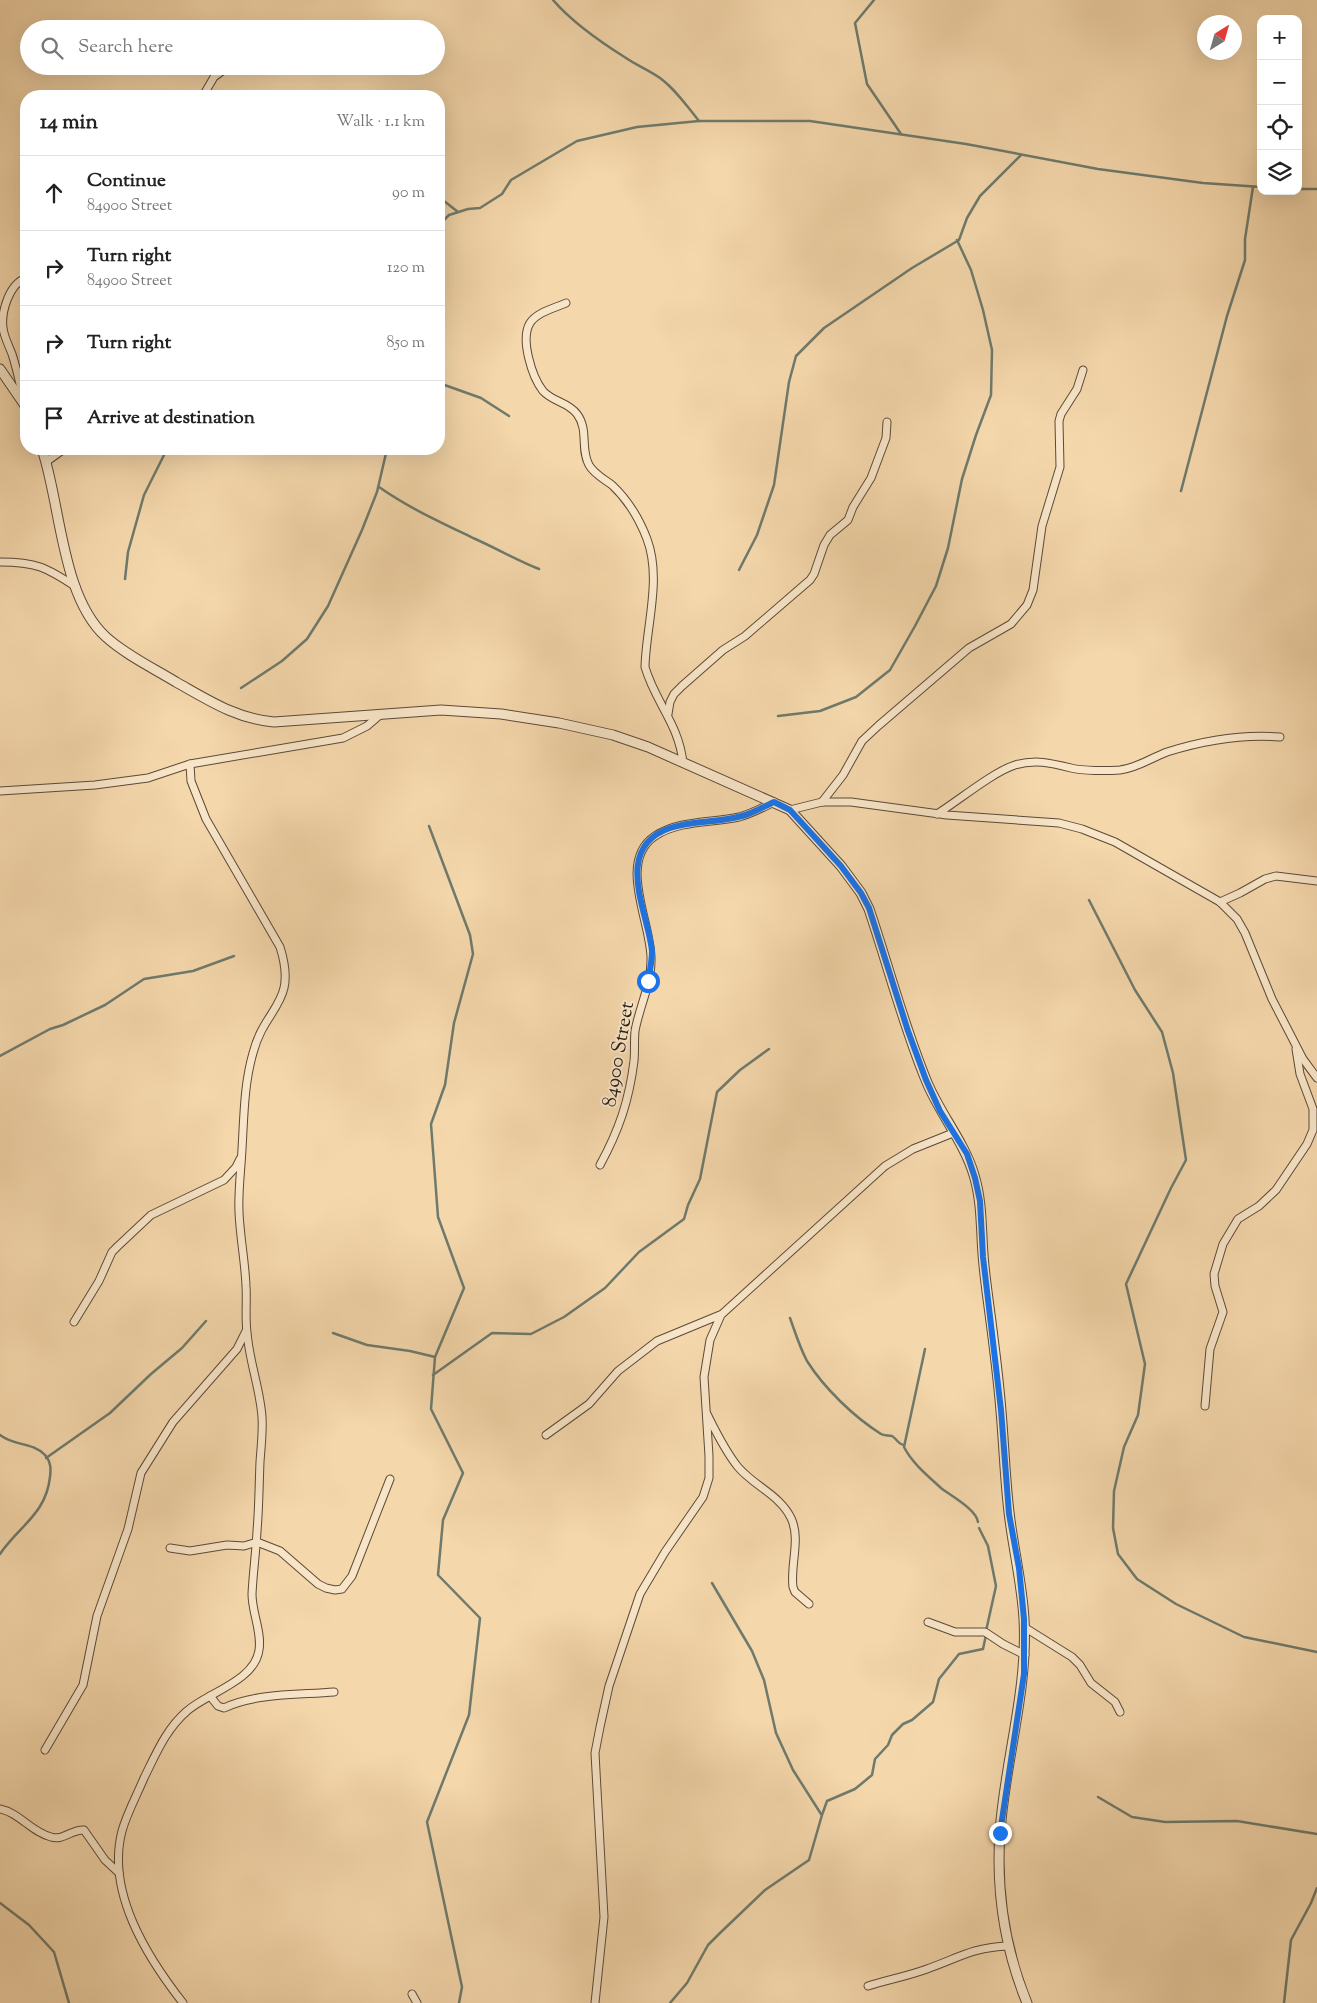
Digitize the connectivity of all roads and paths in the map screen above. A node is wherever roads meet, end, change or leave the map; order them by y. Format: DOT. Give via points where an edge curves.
graph roads {
  1 [pos="215,75"];
  2 [pos="206,90"];
  3 [pos="20,283"];
  4 [pos="566,303"];
  5 [pos="0,369"];
  6 [pos="1083,370"];
  7 [pos="20,385"];
  8 [pos="20,397"];
  9 [pos="887,422"];
  10 [pos="44,455"];
  11 [pos="56,455"];
  12 [pos="46,462"];
  13 [pos="0,562"];
  14 [pos="76,587"];
  15 [pos="381,714"];
  16 [pos="668,714"];
  17 [pos="1280,737"];
  18 [pos="684,763"];
  19 [pos="190,764"];
  20 [pos="0,791"];
  21 [pos="774,802"];
  22 [pos="822,802"];
  23 [pos="790,810"];
  24 [pos="937,814"];
  25 [pos="1317,881"];
  26 [pos="1220,902"];
  27 [pos="1295,1044"];
  28 [pos="1317,1078"];
  29 [pos="953,1133"];
  30 [pos="242,1154"];
  31 [pos="600,1165"];
  32 [pos="721,1315"];
  33 [pos="74,1322"];
  34 [pos="247,1331"];
  35 [pos="1205,1406"];
  36 [pos="706,1411"];
  37 [pos="546,1435"];
  38 [pos="390,1479"];
  39 [pos="257,1542"];
  40 [pos="170,1548"];
  41 [pos="809,1604"];
  42 [pos="928,1622"];
  43 [pos="1024,1627"];
  44 [pos="1025,1655"];
  45 [pos="334,1692"];
  46 [pos="210,1696"];
  47 [pos="1120,1712"];
  48 [pos="46,1750"];
  49 [pos="0,1809"];
  50 [pos="119,1873"];
  51 [pos="1008,1946"];
  52 [pos="868,1986"];
  53 [pos="412,1994"];
  54 [pos="183,2003"];
  55 [pos="417,2003"];
  56 [pos="595,2003"];
  57 [pos="1027,2003"];
  1 -- 2 [label="street"];
  3 -- 7 [label="street" via="11,293 2,314 3,331"];
  4 -- 16 [label="street" via="530,322 526,349 543,391 573,409 582,422 588,463 626,499 648,540 653,589 645,667 648,679"];
  5 -- 8 [label="street"];
  6 -- 22 [label="street" via="1077,389 1059,421 1060,467 1042,526 1033,590 1027,605 1011,624 969,648 862,741 843,775"];
  9 -- 16 [label="street" via="886,438 871,478 848,520 830,535 824,545 810,580 682,686 670,702"];
  10 -- 12 [label="street"];
  11 -- 12 [label="street"];
  12 -- 14 [label="street"];
  13 -- 14 [label="street" via="36,564 48,568"];
  14 -- 15 [label="street" via="93,623 116,646 218,706 260,721 274,722"];
  15 -- 18 [label="street" via="442,710 501,714 559,723 613,735"];
  15 -- 19 [label="street" via="367,726 343,738"];
  16 -- 18 [label="street"];
  17 -- 24 [label="street" via="1248,736 1201,744 1167,752 1122,770 1078,769 1050,762 1026,762 999,773"];
  18 -- 21 [label="street"];
  19 -- 20 [label="street" via="148,778 94,786"];
  19 -- 30 [label="street" via="191,781 206,819 280,947 286,966 284,992 255,1044 248,1073"];
  21 -- 23 [label="street"];
  21 -- 31 [label="street, 84900 Street" via="740,817 669,828 653,837 644,849 638,863 638,895 652,950 652,964 635,1032 634,1059 624,1116"];
  22 -- 23 [label="street"];
  22 -- 24 [label="street" via="851,802"];
  23 -- 29 [label="street" via="841,866 869,908 923,1072"];
  24 -- 26 [label="street" via="1059,823 1082,829 1115,842"];
  25 -- 26 [label="street" via="1276,876"];
  26 -- 27 [label="street" via="1237,919 1245,933"];
  27 -- 28 [label="street"];
  27 -- 35 [label="street" via="1300,1074 1313,1109 1313,1130 1276,1190 1238,1219 1223,1244 1214,1274 1224,1312 1210,1349"];
  29 -- 32 [label="street" via="913,1148 885,1166"];
  29 -- 43 [label="street" via="967,1154 980,1201 1009,1514 1019,1568"];
  30 -- 33 [label="street" via="224,1180 152,1215 118,1246"];
  30 -- 34 [label="street" via="238,1211 246,1284"];
  32 -- 36 [label="street" via="712,1332 706,1359"];
  32 -- 37 [label="street" via="657,1341 618,1371 589,1404"];
  34 -- 39 [label="street" via="262,1415"];
  34 -- 48 [label="street" via="237,1349 173,1422 141,1473 128,1529 97,1616 83,1685"];
  36 -- 41 [label="street" via="739,1467 775,1498 791,1518 794,1530 793,1587"];
  36 -- 56 [label="street" via="709,1478 703,1497 640,1594 609,1686 595,1753 604,1917"];
  38 -- 39 [label="street" via="352,1576 342,1588 335,1590 318,1584 280,1551"];
  39 -- 40 [label="street" via="190,1551"];
  39 -- 46 [label="street" via="252,1596 260,1639 259,1653 255,1663 236,1681"];
  42 -- 44 [label="street" via="955,1632 985,1632"];
  43 -- 44 [label="street"];
  43 -- 47 [label="street" via="1072,1657 1091,1682 1115,1702"];
  44 -- 51 [label="street" via="1000,1833 1000,1878"];
  45 -- 46 [label="street" via="254,1699 224,1708"];
  46 -- 50 [label="street" via="185,1712 162,1741 122,1832"];
  49 -- 50 [label="street" via="14,1813 50,1837 84,1830 105,1860"];
  50 -- 54 [label="street" via="128,1911"];
  51 -- 52 [label="street" via="970,1951 927,1969"];
  51 -- 57 [label="street" via="1013,1969"];
  53 -- 55 [label="street"];
}
